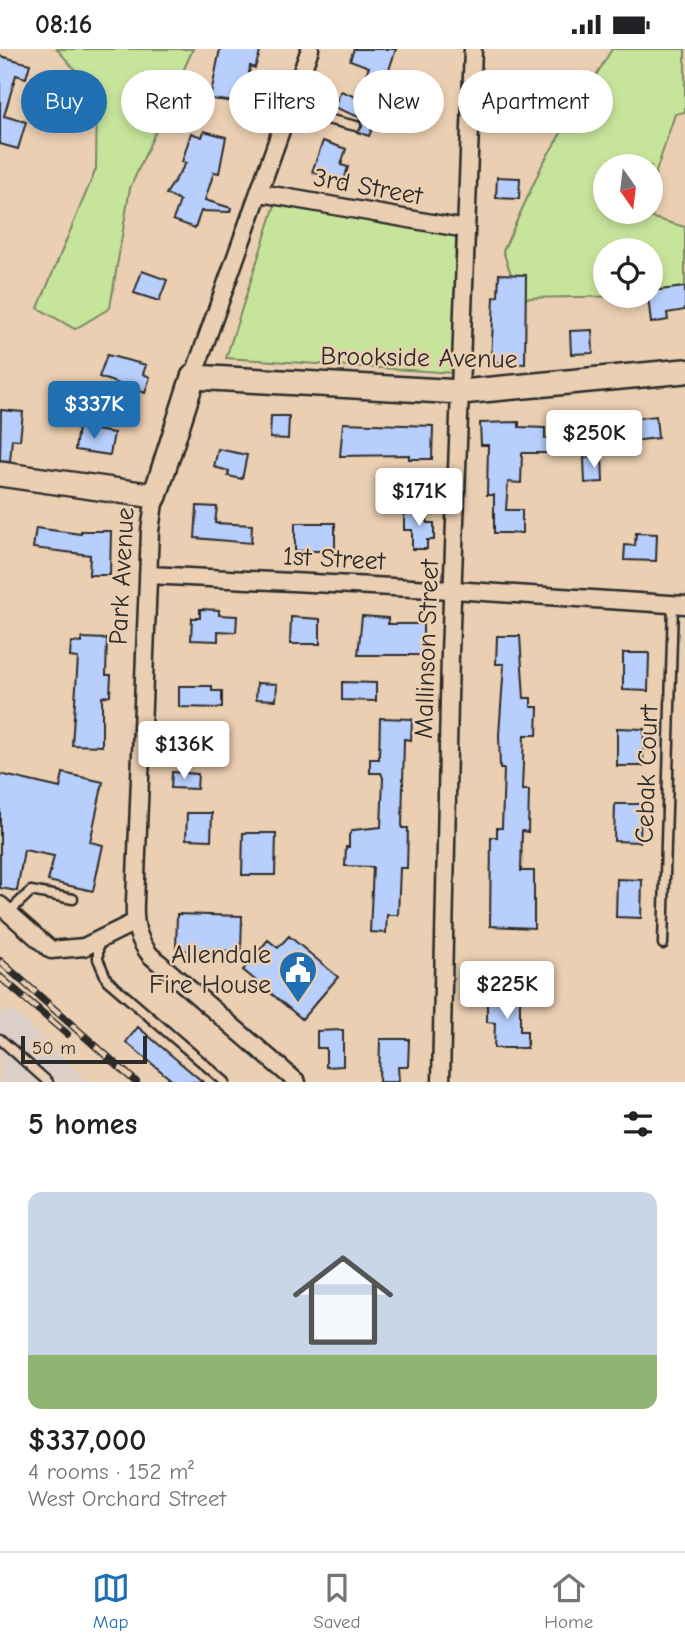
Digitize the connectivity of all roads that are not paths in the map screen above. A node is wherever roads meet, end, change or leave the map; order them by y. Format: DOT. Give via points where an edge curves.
graph roads {
  1 [pos="310,49"];
  2 [pos="473,49"];
  3 [pos="303,70"];
  4 [pos="281,133"];
  5 [pos="261,193"];
  6 [pos="466,229"];
  7 [pos="685,371"];
  8 [pos="193,377"];
  9 [pos="461,392"];
  10 [pos="0,474"];
  11 [pos="155,496"];
  12 [pos="148,575"];
  13 [pos="453,590"];
  14 [pos="679,605"];
  15 [pos="73,899"];
  16 [pos="4,909"];
  17 [pos="135,922"];
  18 [pos="98,942"];
  19 [pos="663,944"];
  20 [pos="0,1039"];
  21 [pos="48,1082"];
  22 [pos="225,1082"];
  23 [pos="297,1082"];
  24 [pos="441,1082"];
  1 -- 3 [label="street, Park Avenue"];
  2 -- 6 [label="street, Mallinson Street"];
  4 -- 5 [label="street, Park Avenue"];
  5 -- 6 [label="street, 3rd Street"];
  5 -- 8 [label="street, Park Avenue"];
  6 -- 9 [label="street, Mallinson Street"];
  7 -- 9 [label="main road, Brookside Avenue"];
  8 -- 9 [label="main road, Brookside Avenue"];
  8 -- 11 [label="main road, Park Avenue"];
  9 -- 13 [label="street, Mallinson Street"];
  10 -- 11 [label="main road"];
  11 -- 12 [label="street, Park Avenue"];
  12 -- 13 [label="street, 1st Street"];
  12 -- 17 [label="street, Park Avenue"];
  13 -- 14 [label="street, 1st Street"];
  13 -- 24 [label="street, Mallinson Street"];
  14 -- 19 [label="lane, Cebak Court"];
  15 -- 16 [label="lane" via="31,891"];
  16 -- 18 [label="street" via="51,950 73,950"];
  17 -- 18 [label="street"];
  17 -- 23 [label="street" via="139,940 150,955"];
  18 -- 22 [label="lane" via="98,960 107,980"];
  20 -- 21 [label="lane"];
}
